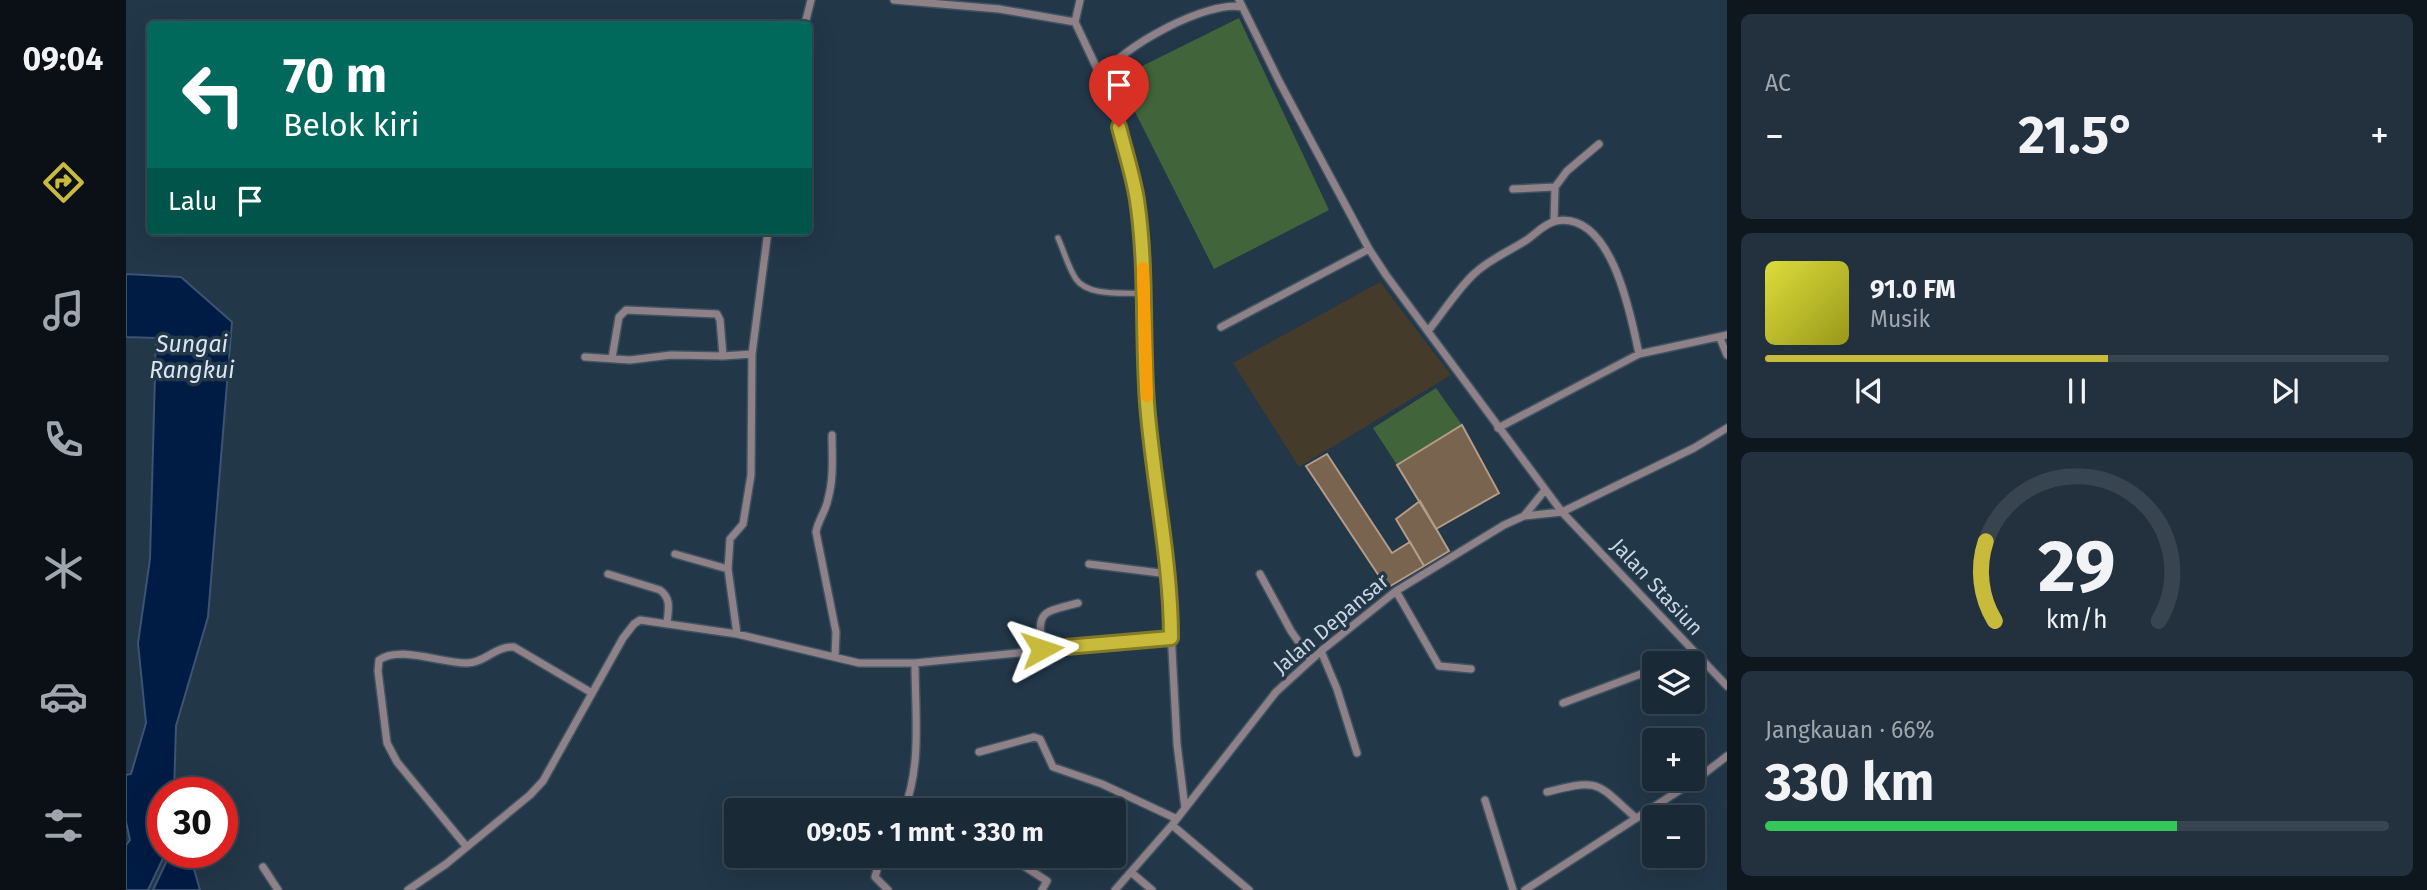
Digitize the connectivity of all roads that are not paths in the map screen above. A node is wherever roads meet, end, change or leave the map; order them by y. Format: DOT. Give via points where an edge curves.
graph roads {
  1 [pos="811,0"];
  2 [pos="894,0"];
  3 [pos="1080,0"];
  4 [pos="1241,4"];
  5 [pos="806,21"];
  6 [pos="1075,22"];
  7 [pos="1101,77"];
  8 [pos="1599,144"];
  9 [pos="1555,187"];
  10 [pos="1513,189"];
  11 [pos="1555,221"];
  12 [pos="767,235"];
  13 [pos="1058,238"];
  14 [pos="1369,249"];
  15 [pos="1144,294"];
  16 [pos="1221,327"];
  17 [pos="1428,331"];
  18 [pos="1724,337"];
  19 [pos="752,354"];
  20 [pos="1639,354"];
  21 [pos="1727,355"];
  22 [pos="723,356"];
  23 [pos="585,357"];
  24 [pos="612,358"];
  25 [pos="1498,428"];
  26 [pos="1726,430"];
  27 [pos="832,435"];
  28 [pos="1545,490"];
  29 [pos="1562,512"];
  30 [pos="1524,516"];
  31 [pos="675,554"];
  32 [pos="1089,564"];
  33 [pos="728,569"];
  34 [pos="608,574"];
  35 [pos="1168,574"];
  36 [pos="1260,574"];
  37 [pos="1396,592"];
  38 [pos="1078,603"];
  39 [pos="667,624"];
  40 [pos="737,634"];
  41 [pos="1171,638"];
  42 [pos="1042,649"];
  43 [pos="1321,651"];
  44 [pos="1694,651"];
  45 [pos="835,656"];
  46 [pos="1311,660"];
  47 [pos="1705,662"];
  48 [pos="915,663"];
  49 [pos="1471,669"];
  50 [pos="1642,673"];
  51 [pos="1727,685"];
  52 [pos="592,693"];
  53 [pos="1563,703"];
  54 [pos="979,751"];
  55 [pos="1357,753"];
  56 [pos="1727,756"];
  57 [pos="1547,792"];
  58 [pos="909,798"];
  59 [pos="1485,800"];
  60 [pos="1185,808"];
  61 [pos="1636,818"];
  62 [pos="1174,822"];
  63 [pos="466,846"];
  64 [pos="263,867"];
  65 [pos="878,868"];
  66 [pos="1027,868"];
  67 [pos="1132,873"];
  68 [pos="278,890"];
  69 [pos="408,890"];
  70 [pos="888,890"];
  71 [pos="1042,890"];
  72 [pos="1115,890"];
  73 [pos="1152,890"];
  74 [pos="1249,890"];
  75 [pos="1513,890"];
  76 [pos="1525,890"];
  1 -- 5 [label="street"];
  2 -- 6 [label="street" via="999,9"];
  3 -- 6 [label="street"];
  4 -- 7 [label="street" via="1186,18 1120,56"];
  4 -- 14 [label="street, Jalan Stasiun"];
  6 -- 7 [label="street"];
  7 -- 15 [label="street" via="1136,198"];
  8 -- 9 [label="street"];
  9 -- 10 [label="street"];
  9 -- 11 [label="street"];
  11 -- 17 [label="street" via="1474,274"];
  11 -- 20 [label="street" via="1570,221 1588,230 1606,251 1627,300"];
  12 -- 19 [label="street"];
  13 -- 15 [label="lane" via="1081,285"];
  14 -- 16 [label="street"];
  14 -- 17 [label="street, Jalan Stasiun"];
  15 -- 35 [label="street" via="1147,403"];
  17 -- 25 [label="street, Jalan Stasiun"];
  18 -- 20 [label="street"];
  18 -- 21 [label="street"];
  19 -- 22 [label="street"];
  19 -- 33 [label="street" via="751,475 743,524 730,536"];
  20 -- 25 [label="street"];
  22 -- 24 [label="street"];
  22 -- 24 [label="street" via="717,314 626,310 619,317"];
  23 -- 24 [label="street"];
  25 -- 28 [label="street, Jalan Stasiun"];
  26 -- 29 [label="street, Jalan Depansar"];
  27 -- 45 [label="street" via="832,482 817,532 836,632"];
  28 -- 29 [label="street, Jalan Stasiun"];
  28 -- 30 [label="street"];
  29 -- 30 [label="street, Jalan Depansar"];
  29 -- 44 [label="street, Jalan Stasiun"];
  30 -- 37 [label="street, Jalan Depansar"];
  31 -- 33 [label="street"];
  32 -- 35 [label="street"];
  33 -- 40 [label="street"];
  34 -- 39 [label="street" via="666,595"];
  35 -- 41 [label="street"];
  36 -- 46 [label="street"];
  37 -- 43 [label="street, Jalan Depansar"];
  37 -- 49 [label="street" via="1439,666"];
  38 -- 42 [label="street" via="1041,618"];
  39 -- 40 [label="street"];
  39 -- 52 [label="street" via="640,620 634,624"];
  40 -- 45 [label="street"];
  41 -- 42 [label="street"];
  41 -- 60 [label="street"];
  42 -- 48 [label="street"];
  43 -- 46 [label="street, Jalan Depansar"];
  43 -- 55 [label="street"];
  45 -- 48 [label="street" via="859,663"];
  46 -- 60 [label="street, Jalan Depansar" via="1276,692"];
  47 -- 51 [label="street, Jalan Stasiun"];
  48 -- 58 [label="street" via="915,752"];
  50 -- 53 [label="street"];
  52 -- 63 [label="street" via="542,781"];
  52 -- 63 [label="street" via="514,647 500,648 466,664 420,656 388,655 379,660 387,743 397,762"];
  54 -- 62 [label="street" via="1040,739 1053,767 1102,784"];
  56 -- 61 [label="street"];
  57 -- 61 [label="street" via="1591,784"];
  59 -- 75 [label="street"];
  60 -- 62 [label="street, Jalan Depansar"];
  61 -- 76 [label="street"];
  62 -- 67 [label="street, Jalan Depansar"];
  62 -- 74 [label="street"];
  63 -- 69 [label="street"];
  64 -- 68 [label="street"];
  65 -- 70 [label="street" via="875,877"];
  66 -- 71 [label="street" via="1047,881"];
  67 -- 72 [label="street, Jalan Depansar"];
  67 -- 73 [label="street"];
}
